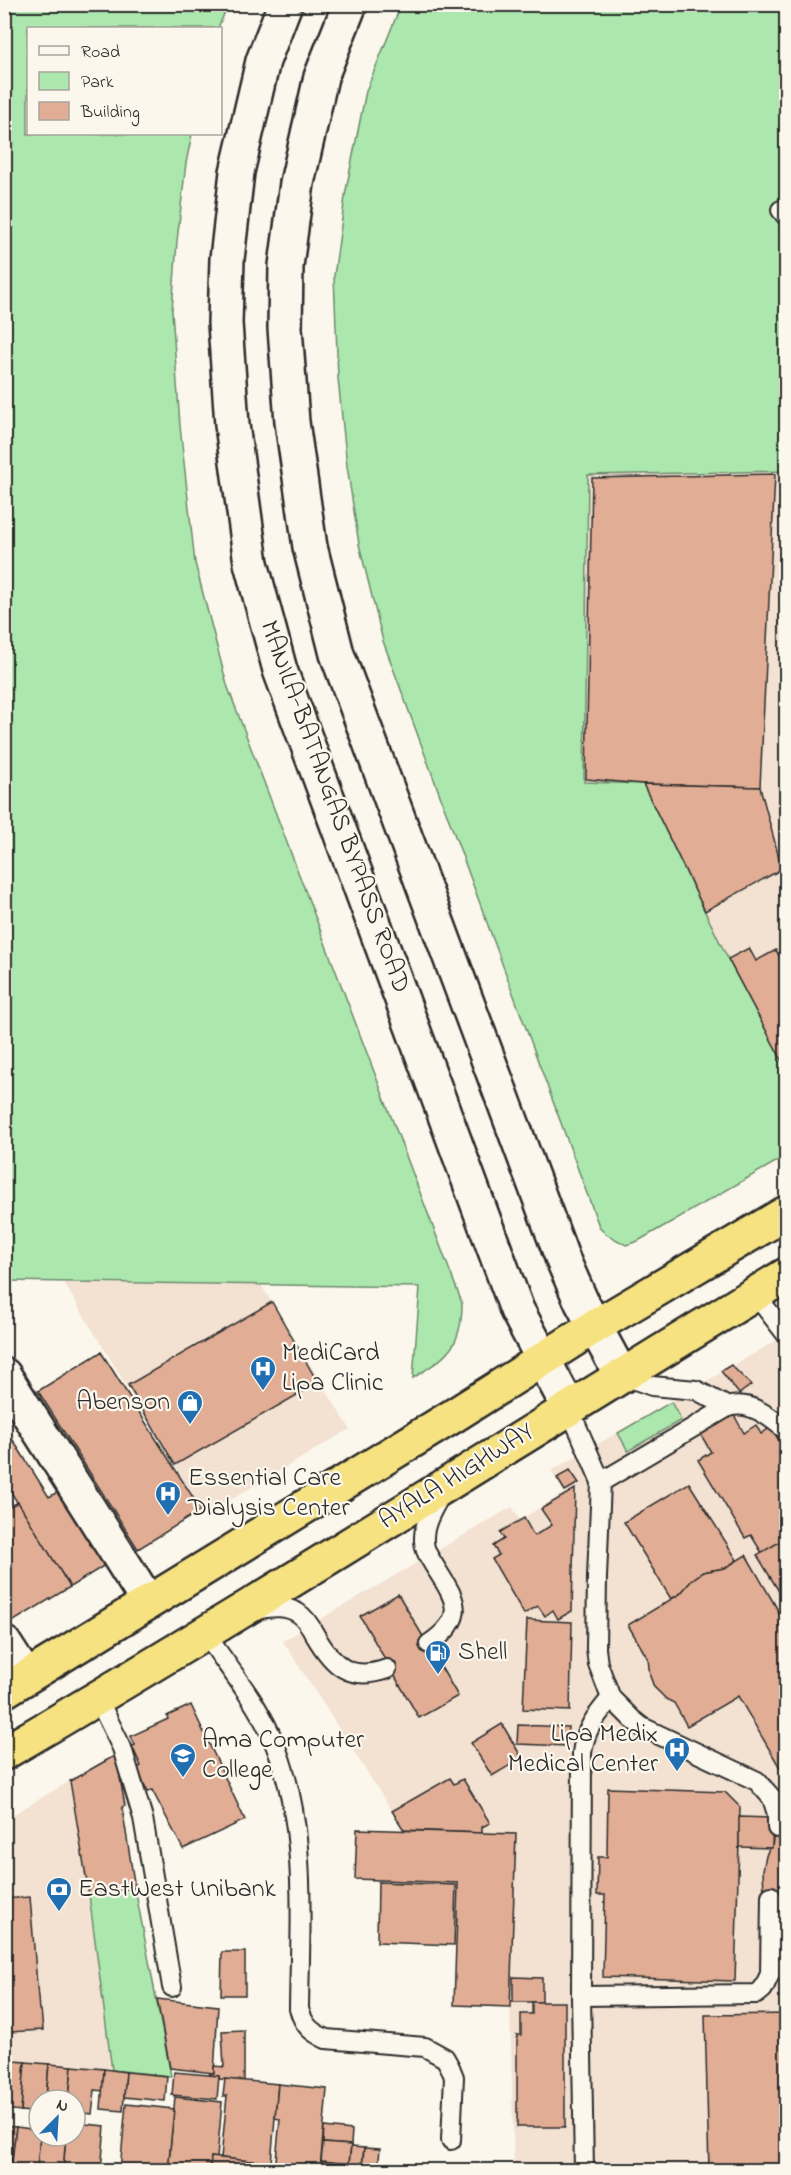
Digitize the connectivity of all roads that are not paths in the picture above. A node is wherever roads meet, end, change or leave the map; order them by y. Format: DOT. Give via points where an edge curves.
graph roads {
  1 [pos="285,4"];
  2 [pos="350,4"];
  3 [pos="786,1213"];
  4 [pos="786,1275"];
  5 [pos="756,1294"];
  6 [pos="594,1327"];
  7 [pos="786,1334"];
  8 [pos="544,1359"];
  9 [pos="4,1375"];
  10 [pos="621,1375"];
  11 [pos="728,1407"];
  12 [pos="568,1408"];
  13 [pos="786,1430"];
  14 [pos="601,1482"];
  15 [pos="445,1485"];
  16 [pos="148,1602"];
  17 [pos="219,1625"];
  18 [pos="4,1643"];
  19 [pos="429,1644"];
  20 [pos="387,1669"];
  21 [pos="15,1684"];
  22 [pos="612,1698"];
  23 [pos="98,1699"];
  24 [pos="4,1753"];
  25 [pos="777,1828"];
  26 [pos="771,1896"];
  27 [pos="172,1987"];
  28 [pos="581,1996"];
  29 [pos="451,2140"];
  30 [pos="584,2170"];
  1 -- 8 [label="main road, MANILA-BATANGAS BYPASS ROAD" via="263,61 246,130 227,259 225,323 232,425 251,563 284,681 517,1310"];
  2 -- 6 [label="main road" via="321,77 297,183 286,266 285,328 292,422 310,547 337,654 563,1260"];
  3 -- 6 [label="highway, AYALA HIGHWAY"];
  4 -- 5 [label="highway, AYALA HIGHWAY"];
  5 -- 7 [label="lane"];
  5 -- 10 [label="highway, AYALA HIGHWAY"];
  6 -- 8 [label="highway, AYALA HIGHWAY"];
  6 -- 10 [label="main road"];
  8 -- 12 [label="main road, MANILA-BATANGAS BYPASS ROAD"];
  8 -- 16 [label="highway, AYALA HIGHWAY"];
  9 -- 16 [label="main road"];
  10 -- 11 [label="lane" via="652,1386 696,1390"];
  10 -- 12 [label="highway, AYALA HIGHWAY"];
  11 -- 13 [label="lane" via="736,1404 752,1408"];
  11 -- 14 [label="lane"];
  12 -- 14 [label="lane"];
  12 -- 15 [label="highway, AYALA HIGHWAY"];
  14 -- 22 [label="lane" via="596,1649"];
  15 -- 17 [label="highway, AYALA HIGHWAY"];
  15 -- 19 [label="lane" via="427,1519 423,1544 451,1594 455,1615 449,1628"];
  16 -- 21 [label="highway, AYALA HIGHWAY"];
  17 -- 20 [label="lane" via="276,1606 290,1609 306,1620 340,1667 357,1674"];
  17 -- 23 [label="highway, AYALA HIGHWAY"];
  17 -- 29 [label="lane" via="270,1732 285,1779 301,1879 302,2022 326,2039 425,2047 445,2058 454,2077"];
  18 -- 21 [label="main road"];
  22 -- 25 [label="lane" via="642,1727 757,1781 772,1798"];
  22 -- 28 [label="lane" via="593,1719 582,1753"];
  23 -- 24 [label="highway, AYALA HIGHWAY"];
  23 -- 27 [label="lane" via="122,1748 143,1818"];
  26 -- 28 [label="lane" via="770,1974 757,1994"];
  28 -- 30 [label="lane"];
}
